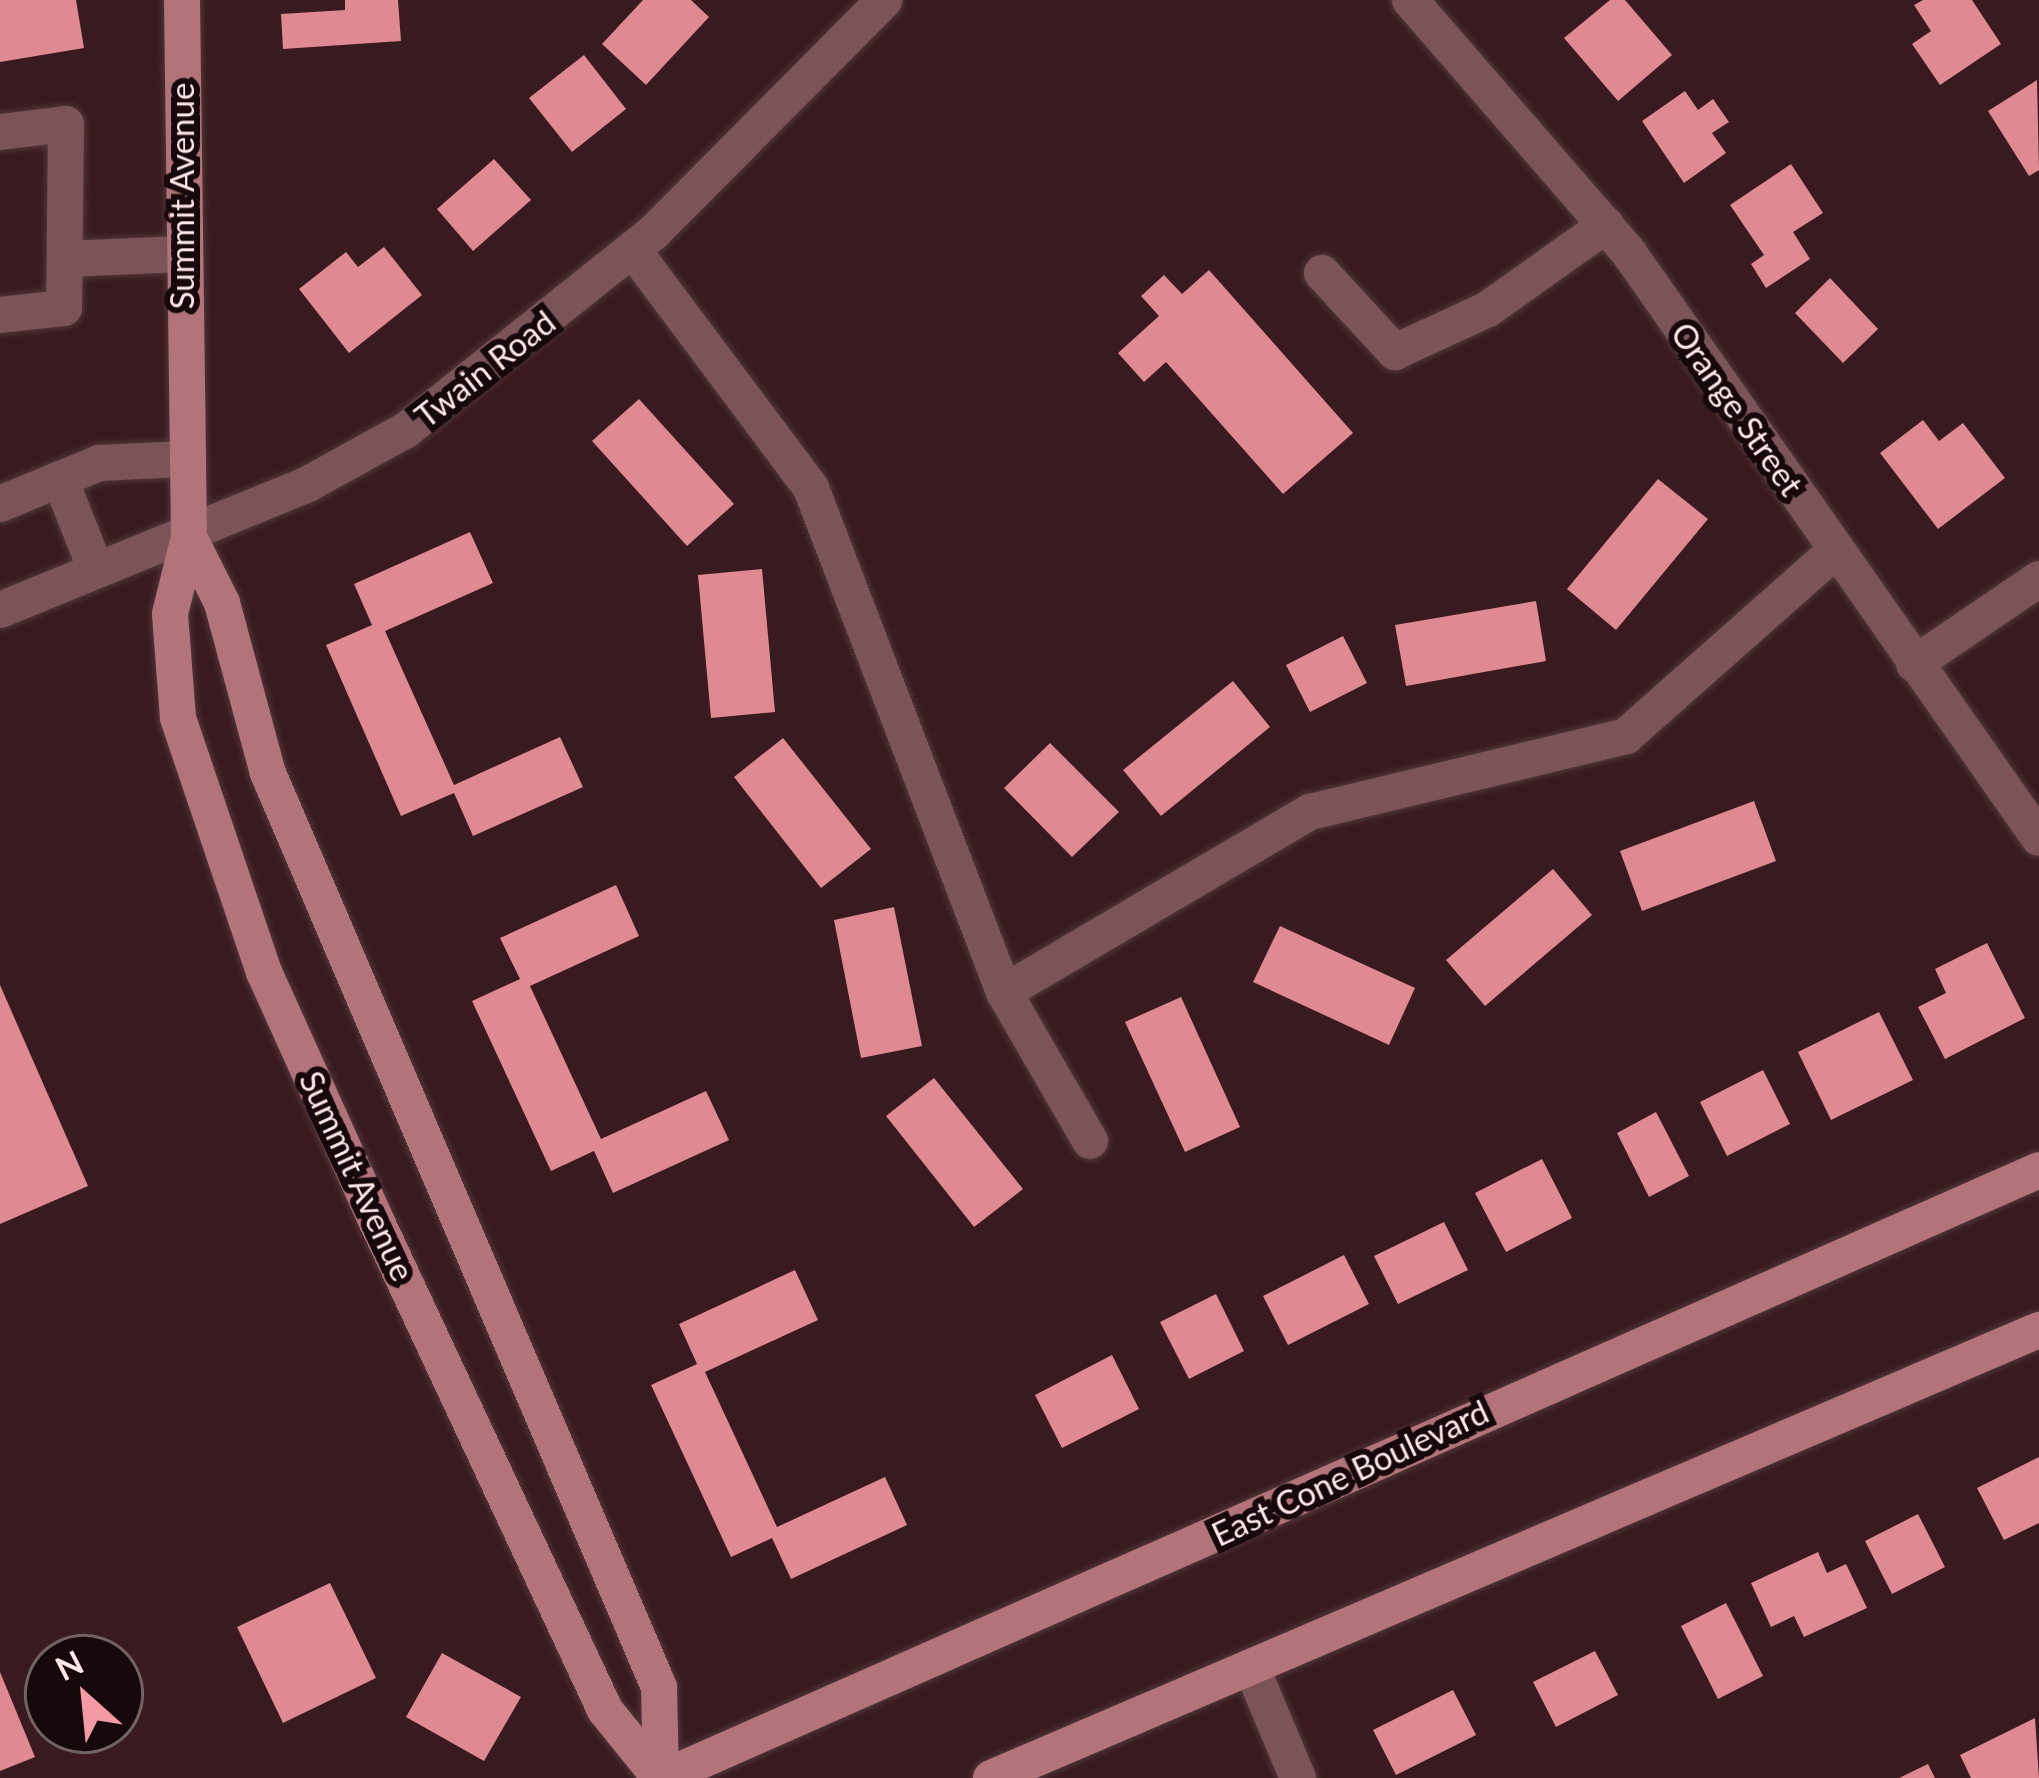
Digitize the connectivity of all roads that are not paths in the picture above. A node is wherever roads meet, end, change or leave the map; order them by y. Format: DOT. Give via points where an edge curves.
graph roads {
  1 [pos="182,0"];
  2 [pos="884,0"];
  3 [pos="1409,0"];
  4 [pos="0,133"];
  5 [pos="1606,225"];
  6 [pos="633,250"];
  7 [pos="182,254"];
  8 [pos="67,260"];
  9 [pos="1322,273"];
  10 [pos="0,315"];
  11 [pos="183,458"];
  12 [pos="60,479"];
  13 [pos="0,504"];
  14 [pos="189,537"];
  15 [pos="1835,550"];
  16 [pos="96,570"];
  17 [pos="2039,579"];
  18 [pos="0,610"];
  19 [pos="1914,664"];
  20 [pos="2039,838"];
  21 [pos="1004,992"];
  22 [pos="1090,1141"];
  23 [pos="2039,1170"];
  24 [pos="2039,1330"];
  25 [pos="1253,1671"];
  26 [pos="661,1778"];
  27 [pos="992,1778"];
  28 [pos="1298,1778"];
  1 -- 7 [label="main road, Summit Avenue"];
  2 -- 6 [label="street, Twain Road"];
  3 -- 5 [label="street, Orange Street"];
  4 -- 8 [label="street" via="66,124"];
  5 -- 9 [label="street" via="1488,309 1395,352"];
  5 -- 15 [label="street, Orange Street"];
  6 -- 14 [label="street, Twain Road" via="406,430"];
  6 -- 21 [label="street" via="811,488"];
  7 -- 8 [label="street"];
  7 -- 11 [label="main road, Summit Avenue"];
  8 -- 10 [label="street" via="64,308"];
  11 -- 12 [label="street" via="100,463"];
  11 -- 14 [label="main road, Summit Avenue"];
  12 -- 13 [label="street"];
  12 -- 16 [label="street"];
  14 -- 16 [label="street, Twain Road"];
  14 -- 26 [label="main road, Summit Avenue" via="222,603 268,773 659,1687"];
  14 -- 26 [label="main road, Summit Avenue" via="170,614 178,718 241,912 605,1710"];
  15 -- 19 [label="street, Orange Street"];
  15 -- 21 [label="street" via="1626,736 1310,812"];
  16 -- 18 [label="street, Twain Road"];
  17 -- 19 [label="street"];
  19 -- 20 [label="street, Orange Street"];
  21 -- 22 [label="street"];
  23 -- 26 [label="main road, East Cone Boulevard"];
  24 -- 25 [label="main road"];
  25 -- 27 [label="main road"];
  25 -- 28 [label="street"];
}
